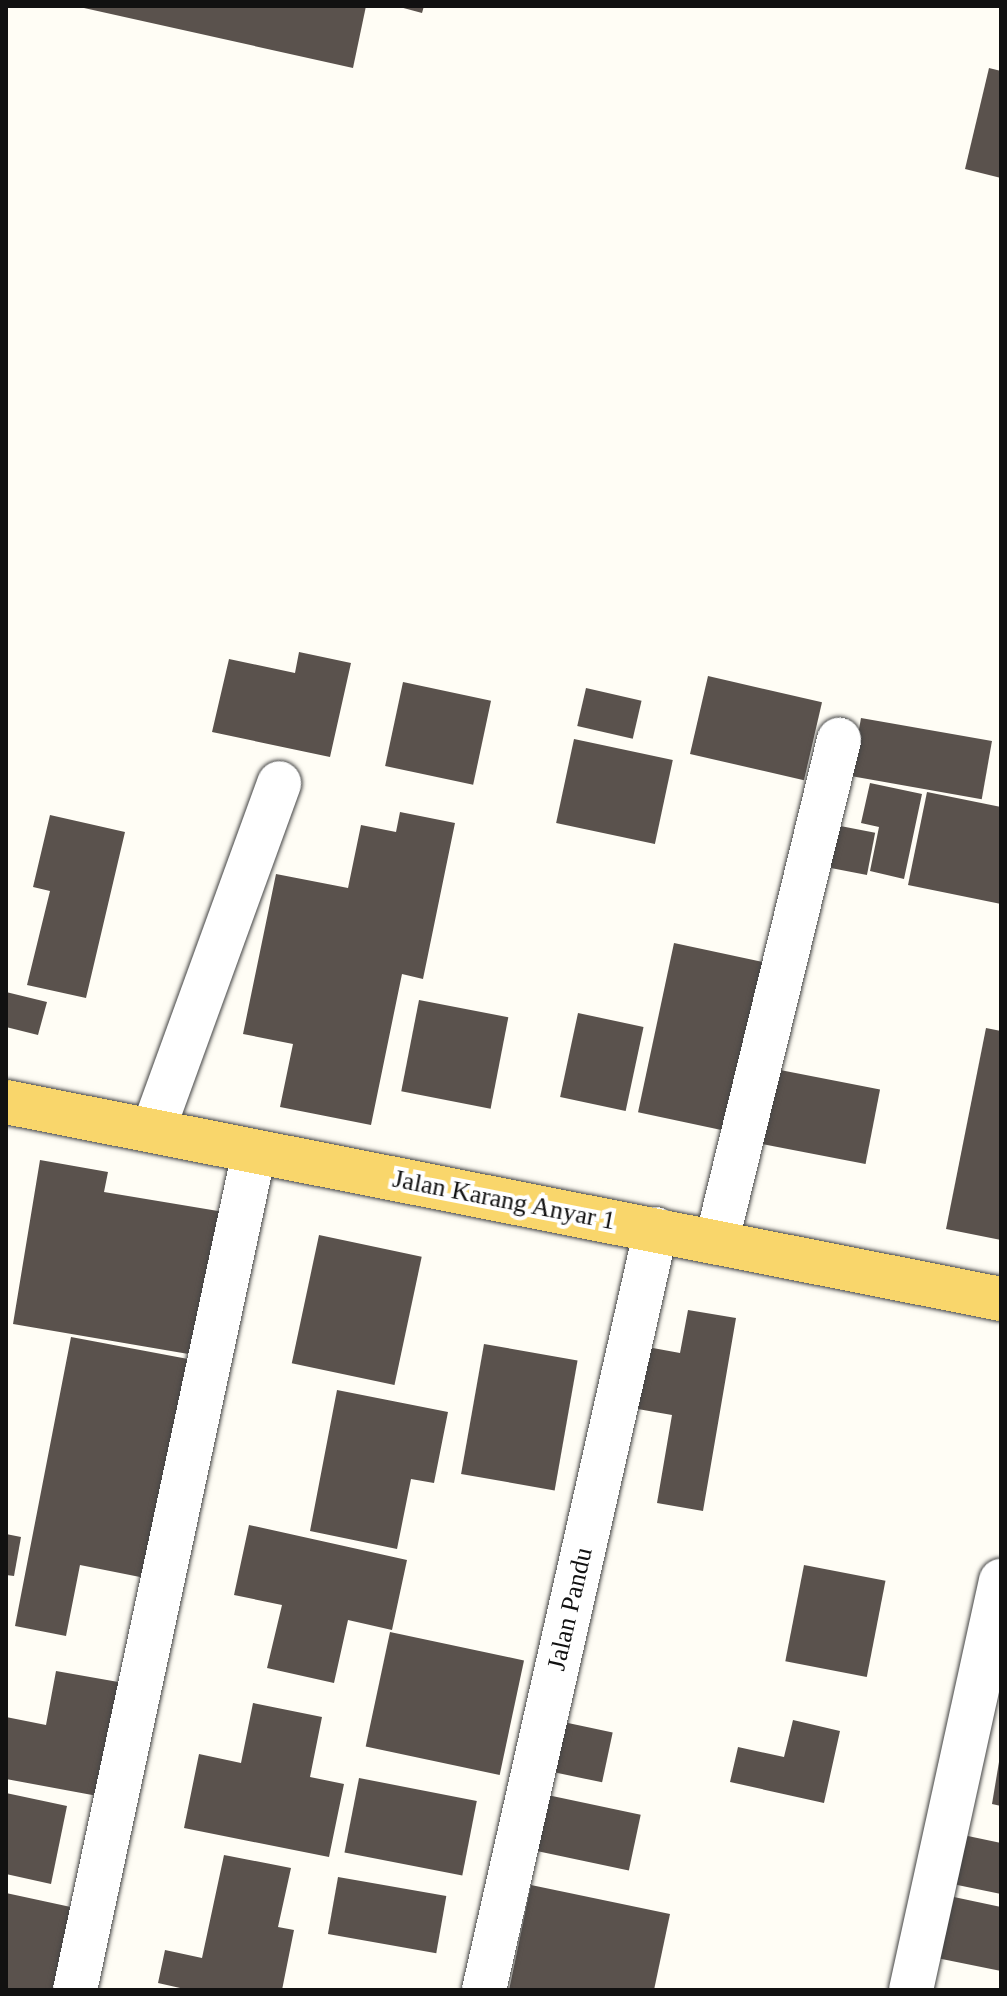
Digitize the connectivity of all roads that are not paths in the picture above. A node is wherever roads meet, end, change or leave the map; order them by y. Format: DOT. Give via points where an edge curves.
graph roads {
  1 [pos="839,740"];
  2 [pos="279,783"];
  3 [pos="6,1102"];
  4 [pos="153,1130"];
  5 [pos="254,1152"];
  6 [pos="656,1229"];
  7 [pos="717,1240"];
  8 [pos="1001,1299"];
  9 [pos="1001,1581"];
  10 [pos="75,1990"];
  11 [pos="484,1990"];
  12 [pos="911,1990"];
  1 -- 7 [label="street"];
  2 -- 4 [label="street"];
  3 -- 4 [label="main road, Jalan Karang Anyar 1"];
  4 -- 5 [label="main road, Jalan Karang Anyar 1"];
  5 -- 6 [label="main road, Jalan Karang Anyar 1"];
  5 -- 10 [label="street"];
  6 -- 7 [label="main road, Jalan Karang Anyar 1"];
  6 -- 11 [label="street, Jalan Pandu"];
  7 -- 8 [label="main road, Jalan Karang Anyar 1"];
  9 -- 12 [label="street"];
}
